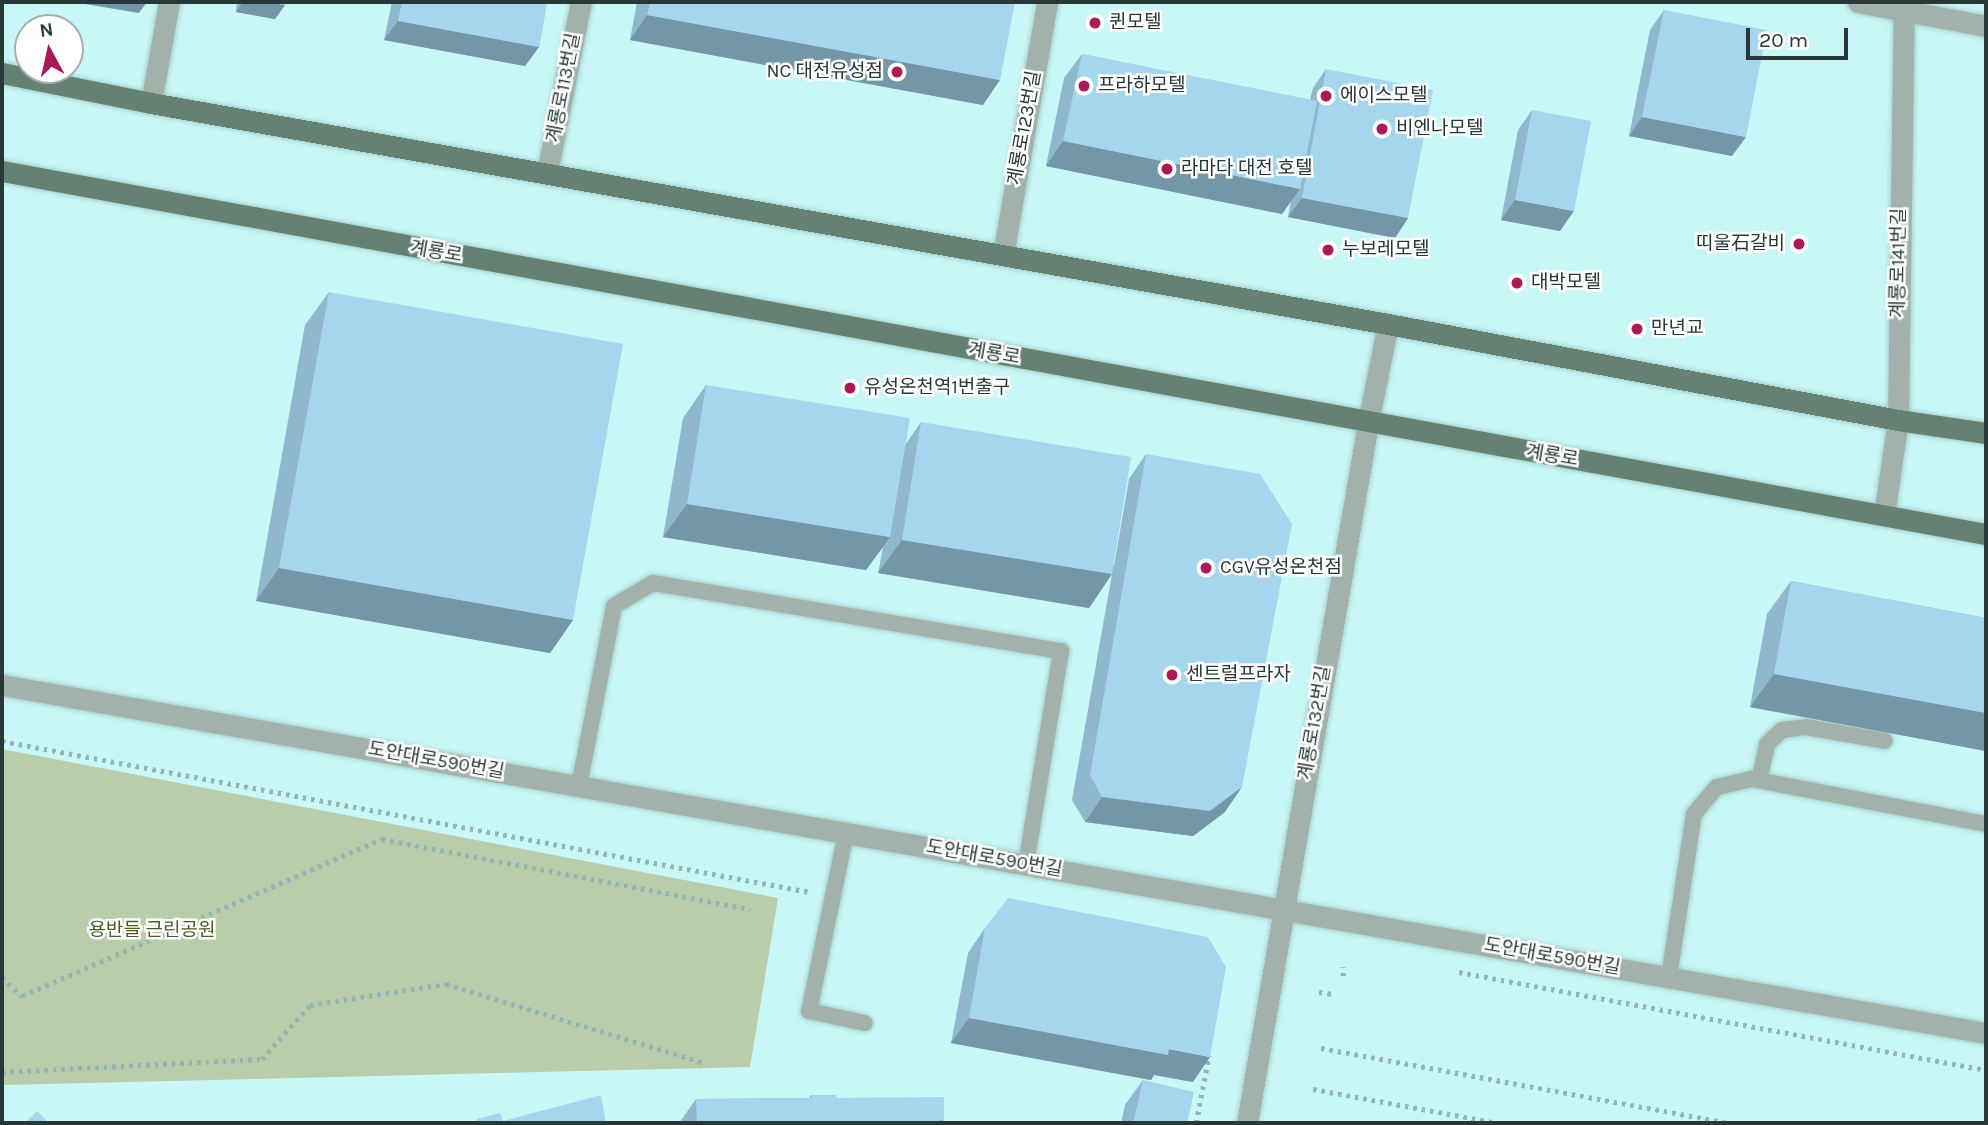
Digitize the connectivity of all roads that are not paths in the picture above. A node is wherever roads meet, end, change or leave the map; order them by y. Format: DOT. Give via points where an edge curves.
graph roads {
  1 [pos="169,2"];
  2 [pos="580,2"];
  3 [pos="1047,2"];
  4 [pos="1858,2"];
  5 [pos="1904,6"];
  6 [pos="1986,26"];
  7 [pos="58,84"];
  8 [pos="151,103"];
  9 [pos="2,171"];
  10 [pos="547,173"];
  11 [pos="2,178"];
  12 [pos="27,178"];
  13 [pos="1003,255"];
  14 [pos="1388,324"];
  15 [pos="1898,420"];
  16 [pos="1368,423"];
  17 [pos="1986,433"];
  18 [pos="1884,515"];
  19 [pos="1986,534"];
  20 [pos="2,685"];
  21 [pos="1885,741"];
  22 [pos="1759,780"];
  23 [pos="579,786"];
  24 [pos="1986,824"];
  25 [pos="846,833"];
  26 [pos="1026,864"];
  27 [pos="1282,909"];
  28 [pos="1669,977"];
  29 [pos="865,1023"];
  30 [pos="1986,1033"];
  31 [pos="1247,1123"];
  1 -- 8 [label="street"];
  2 -- 10 [label="street, 계룡로113번길"];
  3 -- 13 [label="street, 계룡로123번길"];
  4 -- 5 [label="street"];
  5 -- 6 [label="street"];
  5 -- 15 [label="street, 계룡로141번길"];
  7 -- 8 [label="main road"];
  8 -- 10 [label="main road"];
  9 -- 12 [label="main road, 계룡로"];
  10 -- 13 [label="main road"];
  11 -- 12 [label="main road"];
  12 -- 16 [label="main road, 계룡로"];
  13 -- 14 [label="main road"];
  14 -- 15 [label="main road"];
  14 -- 16 [label="street, 계룡로132번길"];
  15 -- 17 [label="main road"];
  15 -- 18 [label="street, 계룡로141번길"];
  16 -- 18 [label="main road, 계룡로"];
  16 -- 27 [label="street, 계룡로132번길"];
  18 -- 19 [label="main road, 계룡로"];
  20 -- 23 [label="street, 도안대로590번길"];
  21 -- 22 [label="lane" via="1806,727 1782,730 1767,744"];
  22 -- 24 [label="lane"];
  22 -- 28 [label="lane" via="1717,787 1695,814"];
  23 -- 25 [label="street, 도안대로590번길"];
  23 -- 26 [label="lane" via="614,606 653,583 1061,651"];
  25 -- 26 [label="street, 도안대로590번길"];
  25 -- 29 [label="lane" via="808,1011"];
  26 -- 27 [label="street, 도안대로590번길"];
  27 -- 28 [label="street, 도안대로590번길"];
  27 -- 31 [label="street, 계룡로132번길"];
  28 -- 30 [label="street, 도안대로590번길"];
}
